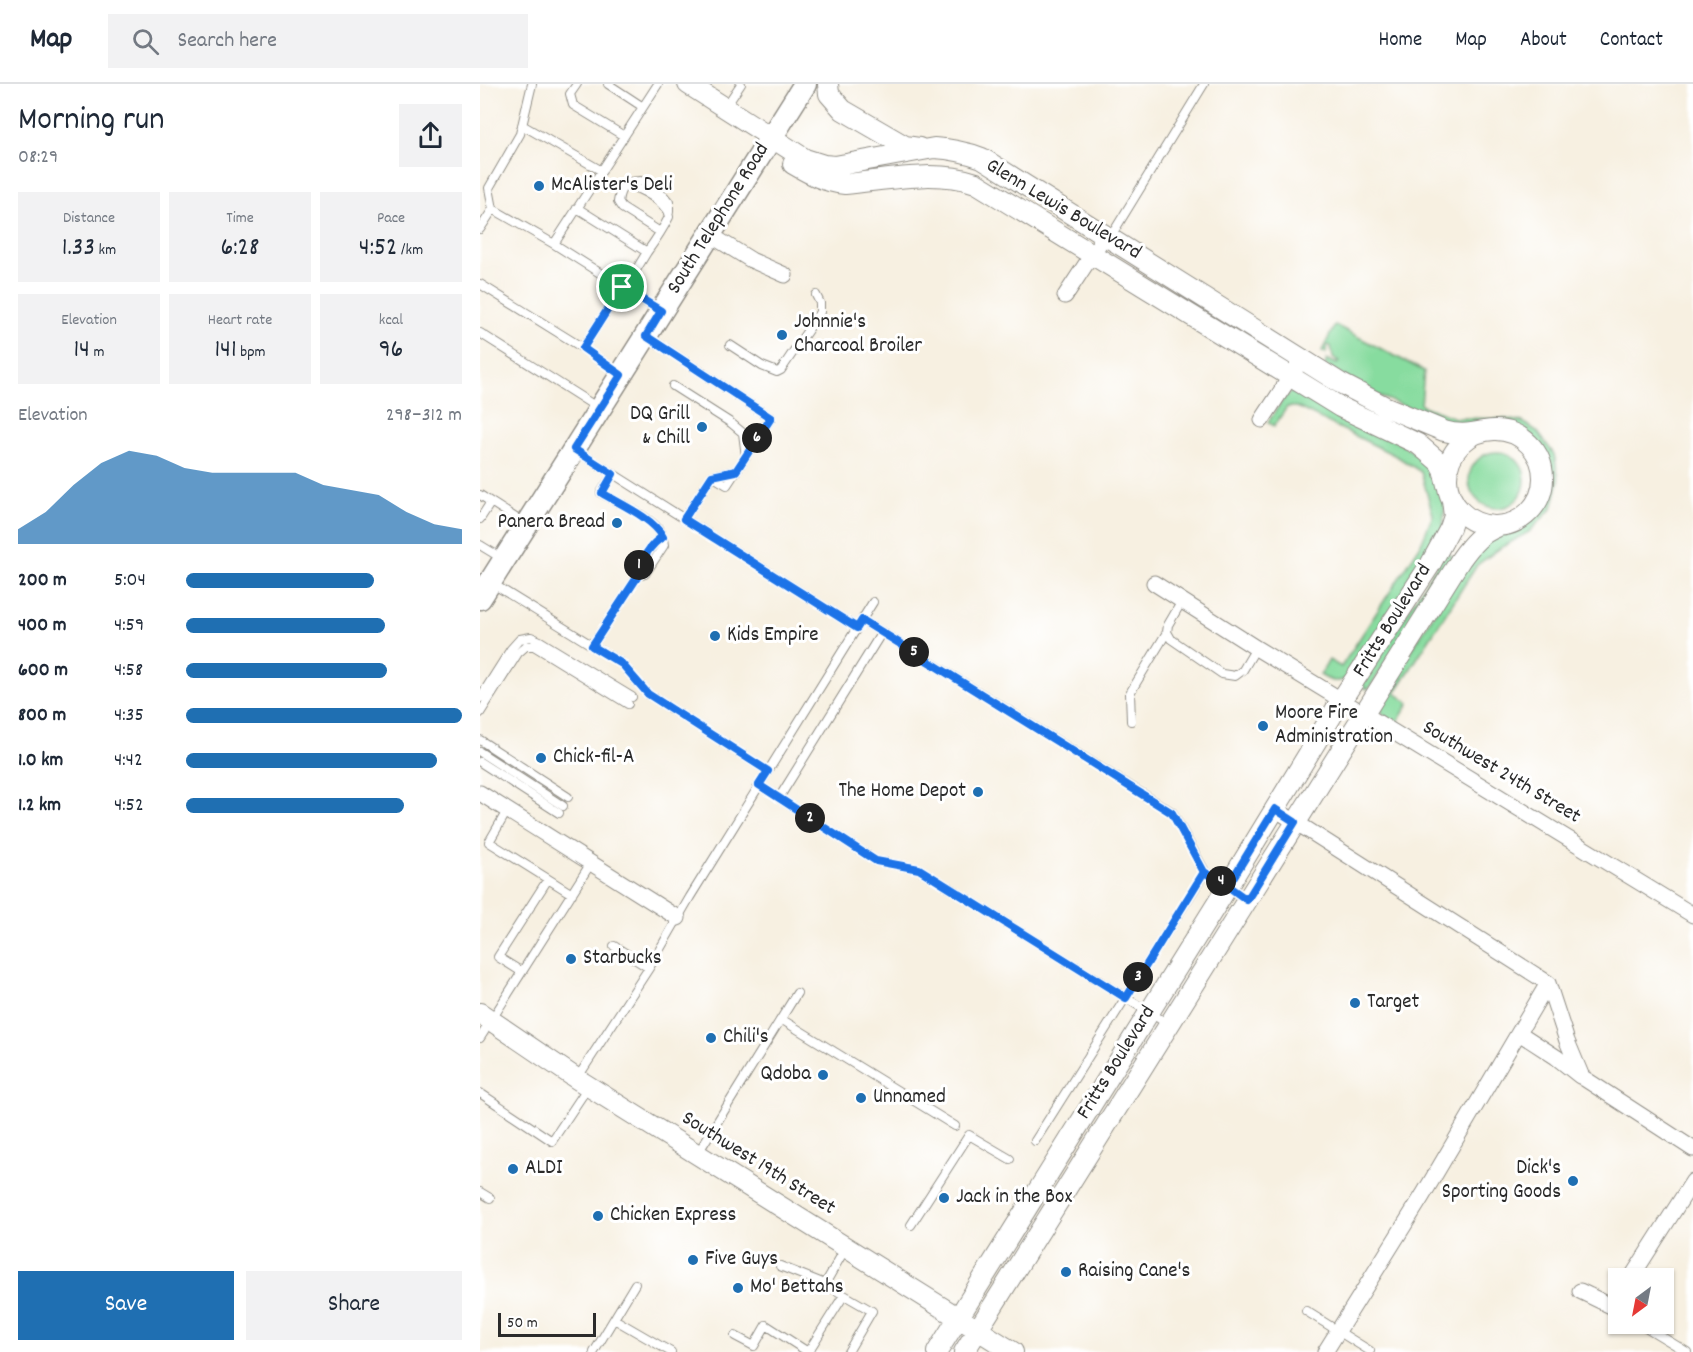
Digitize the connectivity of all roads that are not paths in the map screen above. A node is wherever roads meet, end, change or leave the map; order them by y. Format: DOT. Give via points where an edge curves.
graph roads {
  1 [pos="532,84"];
  2 [pos="576,84"];
  3 [pos="608,84"];
  4 [pos="658,84"];
  5 [pos="688,84"];
  6 [pos="741,84"];
  7 [pos="805,84"];
  8 [pos="828,84"];
  9 [pos="1204,84"];
  10 [pos="643,107"];
  11 [pos="725,108"];
  12 [pos="522,125"];
  13 [pos="624,136"];
  14 [pos="771,137"];
  15 [pos="928,150"];
  16 [pos="602,171"];
  17 [pos="493,208"];
  18 [pos="577,208"];
  19 [pos="480,229"];
  20 [pos="660,232"];
  21 [pos="709,234"];
  22 [pos="1107,236"];
  23 [pos="554,244"];
  24 [pos="647,252"];
  25 [pos="1094,256"];
  26 [pos="785,275"];
  27 [pos="480,284"];
  28 [pos="622,287"];
  29 [pos="816,295"];
  30 [pos="1065,296"];
  31 [pos="661,311"];
  32 [pos="480,333"];
  33 [pos="646,336"];
  34 [pos="730,345"];
  35 [pos="583,348"];
  36 [pos="1302,359"];
  37 [pos="621,375"];
  38 [pos="1290,376"];
  39 [pos="674,386"];
  40 [pos="600,409"];
  41 [pos="1262,420"];
  42 [pos="1483,430"];
  43 [pos="574,449"];
  44 [pos="746,457"];
  45 [pos="613,474"];
  46 [pos="1450,493"];
  47 [pos="480,495"];
  48 [pos="491,502"];
  49 [pos="480,519"];
  50 [pos="684,519"];
  51 [pos="526,525"];
  52 [pos="1497,527"];
  53 [pos="480,545"];
  54 [pos="504,560"];
  55 [pos="1154,583"];
  56 [pos="485,590"];
  57 [pos="1182,601"];
  58 [pos="873,602"];
  59 [pos="862,620"];
  60 [pos="857,628"];
  61 [pos="882,632"];
  62 [pos="1167,632"];
  63 [pos="592,646"];
  64 [pos="1256,648"];
  65 [pos="480,698"];
  66 [pos="1342,699"];
  67 [pos="480,713"];
  68 [pos="1364,713"];
  69 [pos="1131,722"];
  70 [pos="480,740"];
  71 [pos="480,752"];
  72 [pos="480,762"];
  73 [pos="768,771"];
  74 [pos="759,785"];
  75 [pos="480,793"];
  76 [pos="568,797"];
  77 [pos="779,798"];
  78 [pos="1275,809"];
  79 [pos="507,811"];
  80 [pos="1295,822"];
  81 [pos="591,863"];
  82 [pos="1204,872"];
  83 [pos="548,879"];
  84 [pos="1228,886"];
  85 [pos="572,894"];
  86 [pos="1247,900"];
  87 [pos="1693,915"];
  88 [pos="678,918"];
  89 [pos="614,946"];
  90 [pos="649,968"];
  91 [pos="522,972"];
  92 [pos="1548,983"];
  93 [pos="796,993"];
  94 [pos="1126,998"];
  95 [pos="1149,1012"];
  96 [pos="486,1017"];
  97 [pos="781,1019"];
  98 [pos="1169,1025"];
  99 [pos="1519,1033"];
  100 [pos="480,1038"];
  101 [pos="1582,1077"];
  102 [pos="583,1082"];
  103 [pos="480,1093"];
  104 [pos="955,1126"];
  105 [pos="1035,1141"];
  106 [pos="1693,1149"];
  107 [pos="697,1154"];
  108 [pos="1010,1159"];
  109 [pos="1693,1181"];
  110 [pos="480,1192"];
  111 [pos="490,1198"];
  112 [pos="911,1225"];
  113 [pos="846,1247"];
  114 [pos="780,1266"];
  115 [pos="1637,1268"];
  116 [pos="635,1284"];
  117 [pos="825,1284"];
  118 [pos="1580,1291"];
  119 [pos="844,1295"];
  120 [pos="1608,1302"];
  121 [pos="1306,1311"];
  122 [pos="958,1317"];
  123 [pos="614,1319"];
  124 [pos="978,1330"];
  125 [pos="1339,1331"];
  126 [pos="1657,1334"];
  127 [pos="735,1336"];
  128 [pos="1370,1351"];
  129 [pos="594,1352"];
  130 [pos="671,1352"];
  131 [pos="848,1352"];
  132 [pos="937,1352"];
  133 [pos="964,1352"];
  134 [pos="1013,1352"];
  135 [pos="1325,1352"];
  136 [pos="1687,1352"];
  1 -- 12 [label="lane"];
  2 -- 13 [label="lane" via="570,94 573,105"];
  3 -- 10 [label="lane"];
  4 -- 10 [label="lane"];
  5 -- 11 [label="street"];
  6 -- 11 [label="lane"];
  7 -- 14 [label="main road, South Telephone Road"];
  8 -- 15 [label="street, Glenn Lewis Boulevard" via="829,94 843,110 905,146"];
  9 -- 22 [label="lane"];
  10 -- 13 [label="lane"];
  11 -- 14 [label="street"];
  12 -- 16 [label="lane"];
  12 -- 17 [label="lane" via="489,188"];
  13 -- 16 [label="lane"];
  14 -- 15 [label="street, Glenn Lewis Boulevard" via="805,159 835,166"];
  14 -- 21 [label="main road, South Telephone Road"];
  14 -- 25 [label="street, Glenn Lewis Boulevard" via="785,159 833,183 942,175 976,183"];
  15 -- 22 [label="street, Glenn Lewis Boulevard" via="948,149 982,158"];
  16 -- 18 [label="lane"];
  17 -- 19 [label="lane"];
  17 -- 23 [label="lane"];
  18 -- 23 [label="lane"];
  18 -- 24 [label="lane"];
  20 -- 20 [label="lane" via="669,217 667,210 635,187 624,187 618,202 622,208"];
  20 -- 24 [label="lane"];
  21 -- 26 [label="street"];
  21 -- 31 [label="main road, South Telephone Road"];
  22 -- 25 [label="street"];
  22 -- 36 [label="street, Glenn Lewis Boulevard"];
  23 -- 28 [label="lane"];
  24 -- 28 [label="lane"];
  25 -- 30 [label="street"];
  25 -- 38 [label="street, Glenn Lewis Boulevard"];
  27 -- 35 [label="lane"];
  28 -- 31 [label="lane"];
  28 -- 35 [label="lane"];
  29 -- 34 [label="lane" via="820,312 781,370 762,366"];
  31 -- 33 [label="main road, South Telephone Road"];
  32 -- 40 [label="lane"];
  33 -- 37 [label="main road, South Telephone Road"];
  33 -- 44 [label="lane" via="771,418"];
  35 -- 37 [label="lane"];
  36 -- 38 [label="street"];
  36 -- 42 [label="street, Glenn Lewis Boulevard" via="1363,396 1428,425 1467,435"];
  37 -- 40 [label="main road, South Telephone Road"];
  38 -- 41 [label="street"];
  38 -- 46 [label="street, Glenn Lewis Boulevard" via="1340,407 1418,444 1439,462"];
  39 -- 44 [label="lane" via="743,433"];
  40 -- 43 [label="main road, South Telephone Road"];
  42 -- 46 [label="street" via="1468,437 1450,459"];
  42 -- 52 [label="street" via="1515,433 1529,442 1544,471 1538,503 1513,524"];
  43 -- 45 [label="lane"];
  43 -- 51 [label="main road, South Telephone Road"];
  44 -- 50 [label="lane" via="727,485 712,476"];
  45 -- 50 [label="lane"];
  45 -- 63 [label="lane" via="602,493 645,518 660,531 664,545 645,573 630,586"];
  46 -- 52 [label="street" via="1466,517 1481,525"];
  46 -- 66 [label="street, Fritts Boulevard" via="1454,516 1450,528"];
  47 -- 48 [label="lane"];
  48 -- 49 [label="lane"];
  48 -- 51 [label="lane"];
  50 -- 60 [label="lane"];
  51 -- 54 [label="main road, South Telephone Road"];
  52 -- 68 [label="street, Fritts Boulevard" via="1486,531 1461,559"];
  53 -- 54 [label="lane"];
  54 -- 56 [label="main road, South Telephone Road"];
  55 -- 57 [label="street, Southwest 24th Street"];
  56 -- 63 [label="lane"];
  57 -- 62 [label="lane"];
  57 -- 64 [label="street, Southwest 24th Street"];
  58 -- 59 [label="lane"];
  59 -- 60 [label="lane"];
  59 -- 61 [label="lane"];
  60 -- 73 [label="lane"];
  61 -- 77 [label="lane"];
  61 -- 82 [label="lane" via="1172,813"];
  62 -- 64 [label="lane" via="1171,639 1222,674 1235,676 1244,670"];
  62 -- 69 [label="lane" via="1130,693"];
  63 -- 73 [label="lane" via="622,664 648,694"];
  64 -- 66 [label="street, Southwest 24th Street"];
  65 -- 67 [label="lane" via="511,648 520,639 531,637 630,700 534,646 526,646"];
  66 -- 68 [label="street, Southwest 24th Street"];
  66 -- 78 [label="street, Fritts Boulevard"];
  68 -- 80 [label="street, Fritts Boulevard"];
  68 -- 87 [label="street, Southwest 24th Street"];
  70 -- 76 [label="lane"];
  71 -- 72 [label="lane" via="561,809"];
  73 -- 74 [label="lane"];
  74 -- 77 [label="lane"];
  74 -- 88 [label="lane"];
  75 -- 79 [label="street"];
  77 -- 94 [label="lane" via="876,861 919,869"];
  78 -- 80 [label="street"];
  78 -- 84 [label="street, Fritts Boulevard"];
  79 -- 81 [label="street"];
  79 -- 83 [label="lane" via="489,842"];
  80 -- 86 [label="street, Fritts Boulevard"];
  80 -- 92 [label="street"];
  81 -- 85 [label="lane"];
  81 -- 88 [label="street"];
  82 -- 84 [label="lane"];
  82 -- 94 [label="lane"];
  83 -- 85 [label="lane"];
  83 -- 91 [label="lane" via="498,957"];
  84 -- 86 [label="lane"];
  84 -- 95 [label="street, Fritts Boulevard"];
  85 -- 91 [label="lane"];
  86 -- 98 [label="street, Fritts Boulevard"];
  88 -- 90 [label="lane"];
  89 -- 90 [label="lane"];
  90 -- 102 [label="lane"];
  91 -- 96 [label="lane"];
  92 -- 99 [label="street"];
  92 -- 101 [label="street"];
  93 -- 97 [label="lane"];
  94 -- 95 [label="lane"];
  94 -- 105 [label="lane"];
  95 -- 98 [label="lane"];
  95 -- 122 [label="street, Fritts Boulevard"];
  96 -- 100 [label="lane"];
  96 -- 102 [label="street, Southwest 19th Street"];
  97 -- 104 [label="lane"];
  97 -- 107 [label="lane"];
  98 -- 124 [label="street, Fritts Boulevard"];
  99 -- 101 [label="street"];
  99 -- 125 [label="street"];
  101 -- 106 [label="street"];
  102 -- 103 [label="lane" via="552,1141"];
  102 -- 107 [label="street, Southwest 19th Street"];
  107 -- 113 [label="street, Southwest 19th Street"];
  108 -- 112 [label="lane" via="969,1135"];
  109 -- 115 [label="street"];
  110 -- 111 [label="lane"];
  113 -- 117 [label="lane"];
  113 -- 122 [label="street, Southwest 19th Street"];
  114 -- 117 [label="lane"];
  116 -- 123 [label="lane"];
  117 -- 119 [label="lane"];
  118 -- 120 [label="street"];
  119 -- 127 [label="lane" via="808,1352 766,1325 754,1347"];
  119 -- 131 [label="lane" via="872,1311"];
  121 -- 125 [label="lane"];
  122 -- 124 [label="street, Southwest 19th Street"];
  122 -- 132 [label="street, Fritts Boulevard"];
  123 -- 129 [label="lane"];
  123 -- 130 [label="lane"];
  124 -- 133 [label="street, Fritts Boulevard"];
  124 -- 134 [label="street, Southwest 19th Street"];
  125 -- 128 [label="lane"];
  125 -- 135 [label="street"];
  126 -- 136 [label="lane"];
}
